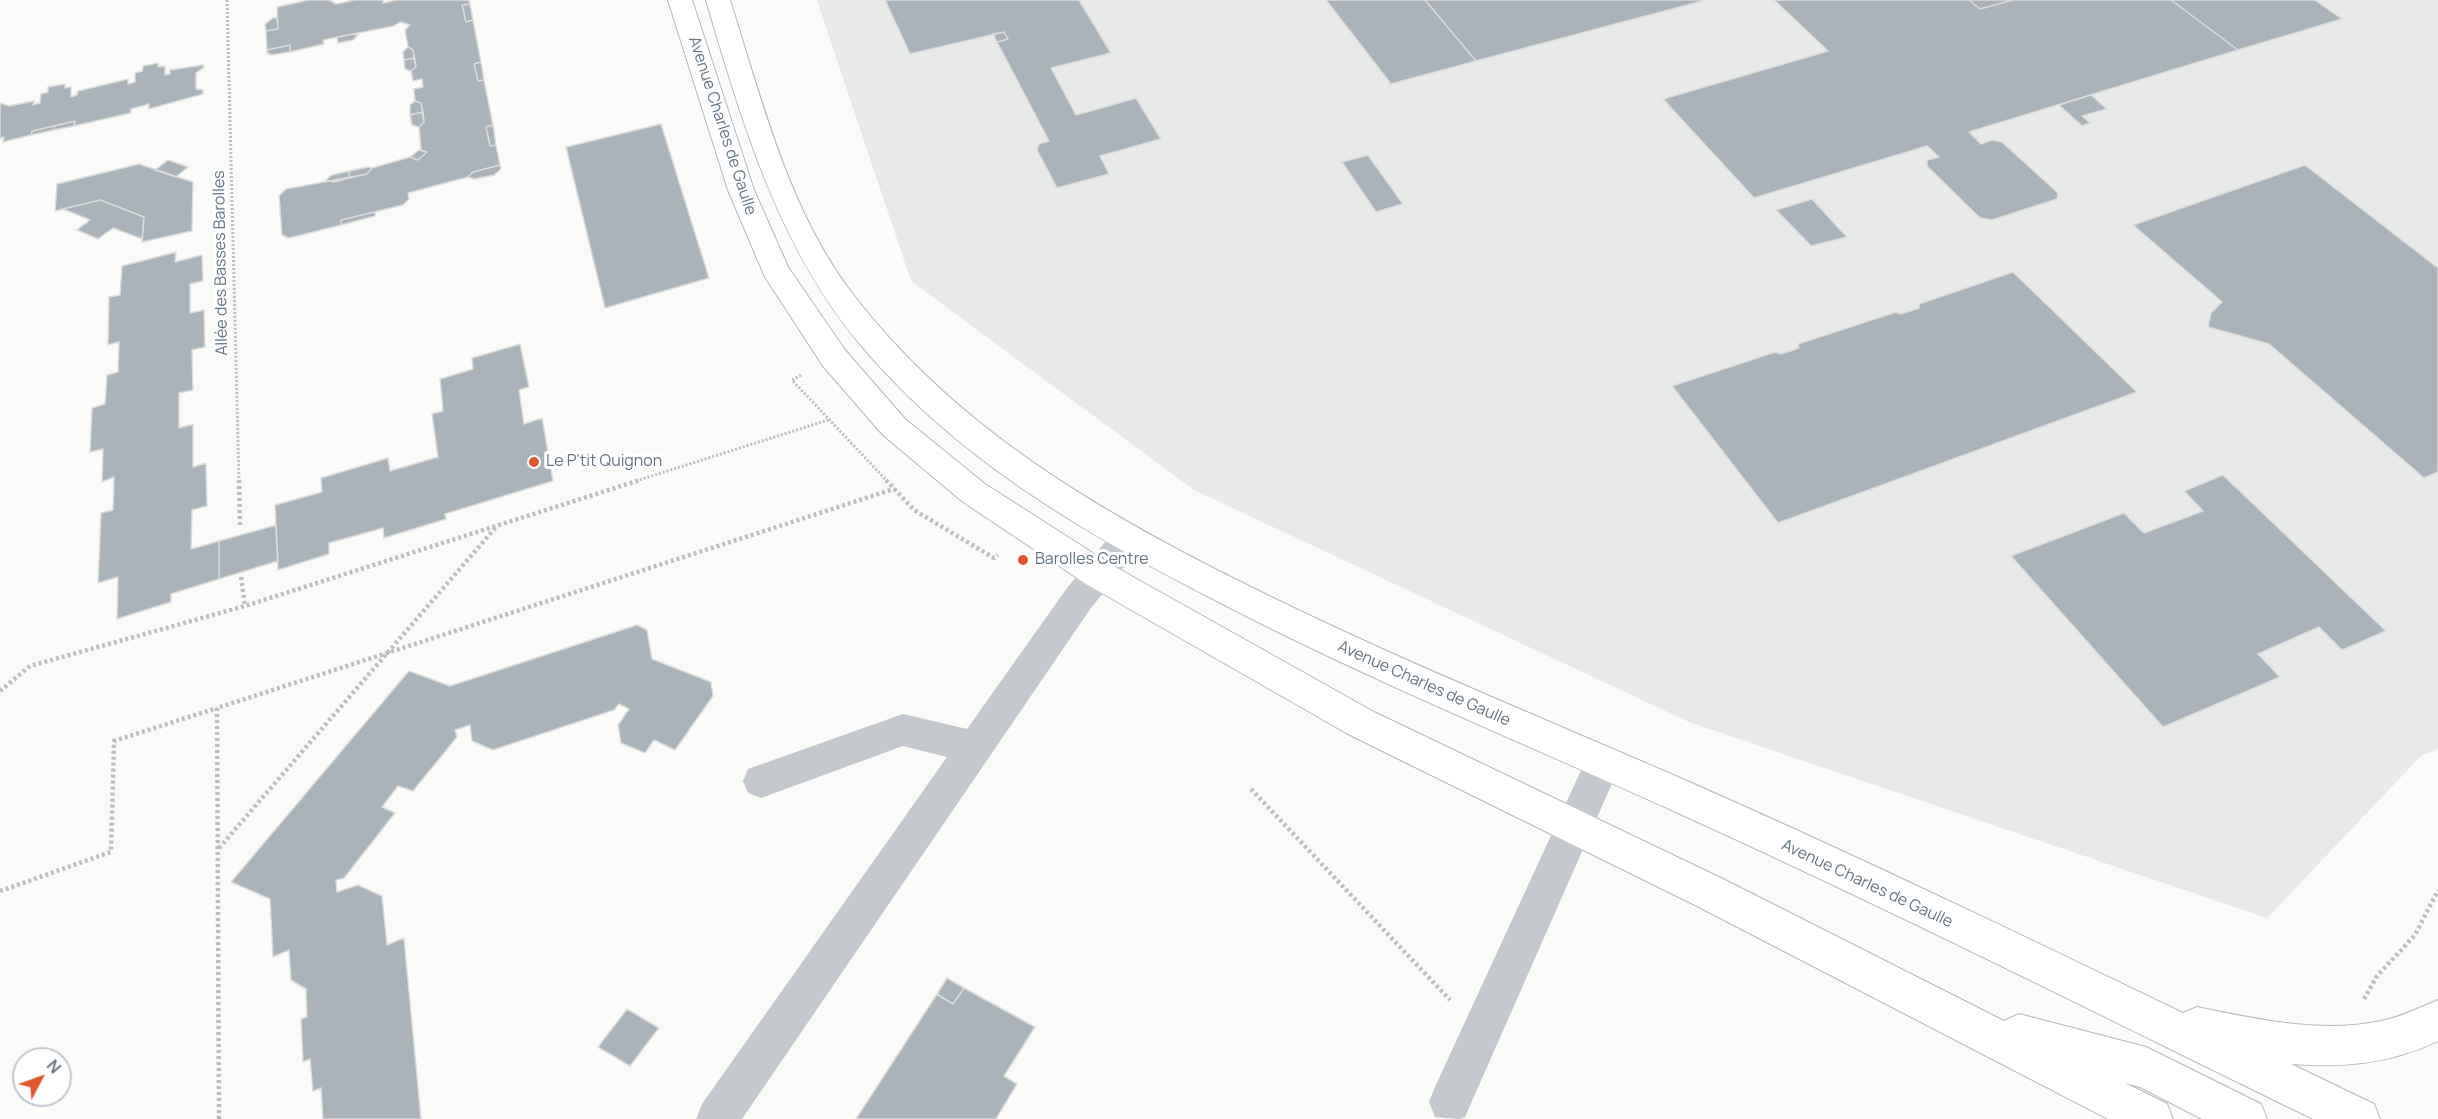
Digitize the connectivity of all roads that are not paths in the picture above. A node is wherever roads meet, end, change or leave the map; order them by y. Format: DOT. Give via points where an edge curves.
graph roads {
  1 [pos="680,0"];
  2 [pos="718,0"];
  3 [pos="1128,538"];
  4 [pos="1098,574"];
  5 [pos="976,748"];
  6 [pos="1603,763"];
  7 [pos="761,781"];
  8 [pos="1575,827"];
  9 [pos="2145,1016"];
  10 [pos="1962,1019"];
  11 [pos="2438,1020"];
  12 [pos="1450,1102"];
  13 [pos="2144,1116"];
  14 [pos="717,1119"];
  15 [pos="2246,1119"];
  16 [pos="2359,1119"];
  1 -- 4 [label="street, Avenue Charles de Gaulle" via="741,190 775,270 834,358 894,427 974,493"];
  2 -- 3 [label="street, Avenue Charles de Gaulle" via="764,142 812,256 848,309 872,338 956,420 1001,458"];
  3 -- 4 [label="street"];
  3 -- 6 [label="street, Avenue Charles de Gaulle" via="1384,668"];
  4 -- 5 [label="street"];
  4 -- 8 [label="street, Avenue Charles de Gaulle" via="1361,723"];
  5 -- 7 [label="street" via="903,730"];
  5 -- 14 [label="street"];
  6 -- 8 [label="street"];
  6 -- 9 [label="street, Avenue Charles de Gaulle" via="1721,814"];
  8 -- 10 [label="street, Avenue Charles de Gaulle"];
  8 -- 12 [label="street"];
  9 -- 11 [label="street" via="2274,1044 2341,1045 2388,1040"];
  9 -- 16 [label="street, Avenue Charles de Gaulle"];
  10 -- 13 [label="street, Avenue Charles de Gaulle"];
  10 -- 15 [label="street" via="2146,1068"];
}
